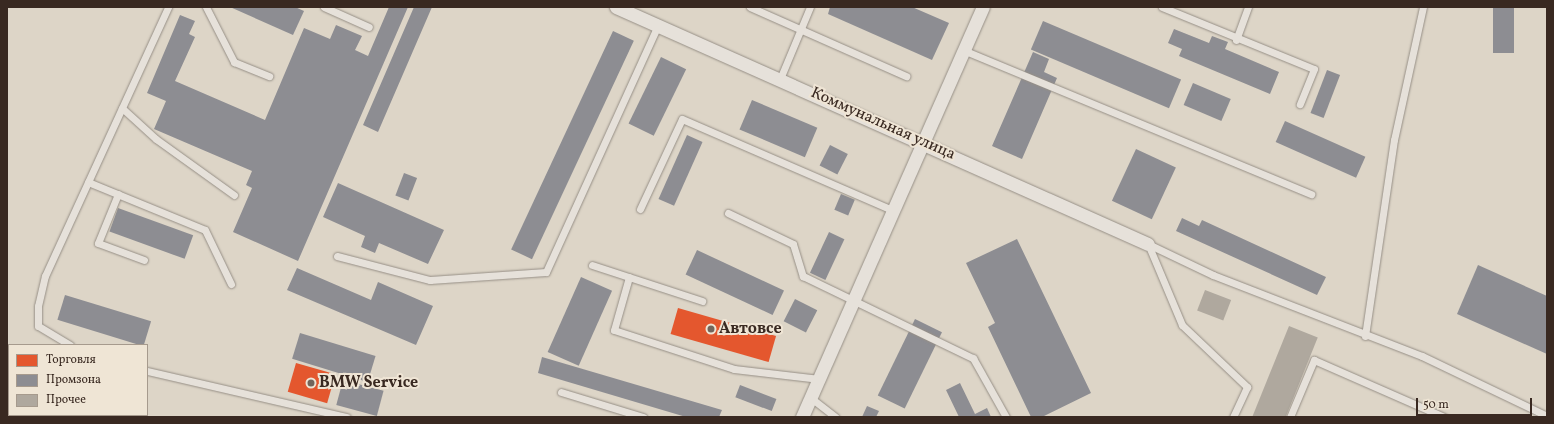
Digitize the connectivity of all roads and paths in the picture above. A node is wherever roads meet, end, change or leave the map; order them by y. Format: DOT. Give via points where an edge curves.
graph roads {
  1 [pos="168,7"];
  2 [pos="206,7"];
  3 [pos="326,7"];
  4 [pos="616,7"];
  5 [pos="750,7"];
  6 [pos="810,7"];
  7 [pos="983,7"];
  8 [pos="1162,7"];
  9 [pos="1248,7"];
  10 [pos="1424,7"];
  11 [pos="658,25"];
  12 [pos="370,27"];
  13 [pos="801,29"];
  14 [pos="1236,40"];
  15 [pos="963,50"];
  16 [pos="269,76"];
  17 [pos="906,76"];
  18 [pos="780,79"];
  19 [pos="1300,104"];
  20 [pos="122,108"];
  21 [pos="922,142"];
  22 [pos="88,182"];
  23 [pos="118,194"];
  24 [pos="1312,194"];
  25 [pos="234,195"];
  26 [pos="640,209"];
  27 [pos="892,210"];
  28 [pos="728,213"];
  29 [pos="1148,244"];
  30 [pos="337,256"];
  31 [pos="144,260"];
  32 [pos="592,265"];
  33 [pos="629,277"];
  34 [pos="231,284"];
  35 [pos="855,299"];
  36 [pos="702,301"];
  37 [pos="1365,336"];
  38 [pos="68,344"];
  39 [pos="148,371"];
  40 [pos="819,379"];
  41 [pos="561,392"];
  42 [pos="811,398"];
  43 [pos="1547,416"];
  44 [pos="347,417"];
  45 [pos="643,417"];
  46 [pos="802,417"];
  47 [pos="835,417"];
  48 [pos="1006,417"];
  49 [pos="1233,417"];
  50 [pos="1290,417"];
  51 [pos="1444,417"];
  1 -- 20 [label="lane"];
  2 -- 16 [label="lane" via="234,62"];
  3 -- 12 [label="lane"];
  4 -- 11 [label="street, Коммунальная улица"];
  5 -- 13 [label="lane"];
  6 -- 13 [label="lane"];
  7 -- 15 [label="street"];
  8 -- 14 [label="lane"];
  9 -- 14 [label="lane"];
  10 -- 37 [label="lane" via="1394,140"];
  11 -- 18 [label="street, Коммунальная улица"];
  11 -- 30 [label="lane" via="546,272 430,280"];
  13 -- 17 [label="lane"];
  13 -- 18 [label="lane"];
  14 -- 19 [label="lane" via="1314,69"];
  15 -- 21 [label="street"];
  15 -- 24 [label="lane"];
  18 -- 21 [label="street, Коммунальная улица"];
  20 -- 22 [label="lane"];
  20 -- 25 [label="lane" via="156,139"];
  21 -- 27 [label="street"];
  21 -- 29 [label="street, Коммунальная улица"];
  22 -- 23 [label="lane"];
  22 -- 38 [label="lane" via="45,276 38,306 38,326"];
  23 -- 31 [label="lane" via="98,243"];
  23 -- 34 [label="lane" via="205,230"];
  26 -- 27 [label="lane" via="682,119"];
  27 -- 35 [label="street"];
  28 -- 35 [label="lane" via="793,244 803,276"];
  29 -- 37 [label="lane" via="1213,275"];
  29 -- 49 [label="lane" via="1182,325 1247,387"];
  32 -- 33 [label="lane"];
  33 -- 36 [label="lane"];
  33 -- 40 [label="lane" via="614,330 734,369"];
  35 -- 40 [label="street"];
  35 -- 48 [label="lane" via="973,358"];
  37 -- 43 [label="lane" via="1422,356"];
  39 -- 44 [label="lane"];
  40 -- 42 [label="street"];
  41 -- 45 [label="lane"];
  42 -- 46 [label="street"];
  42 -- 47 [label="lane"];
  50 -- 51 [label="lane" via="1314,360"];
}
